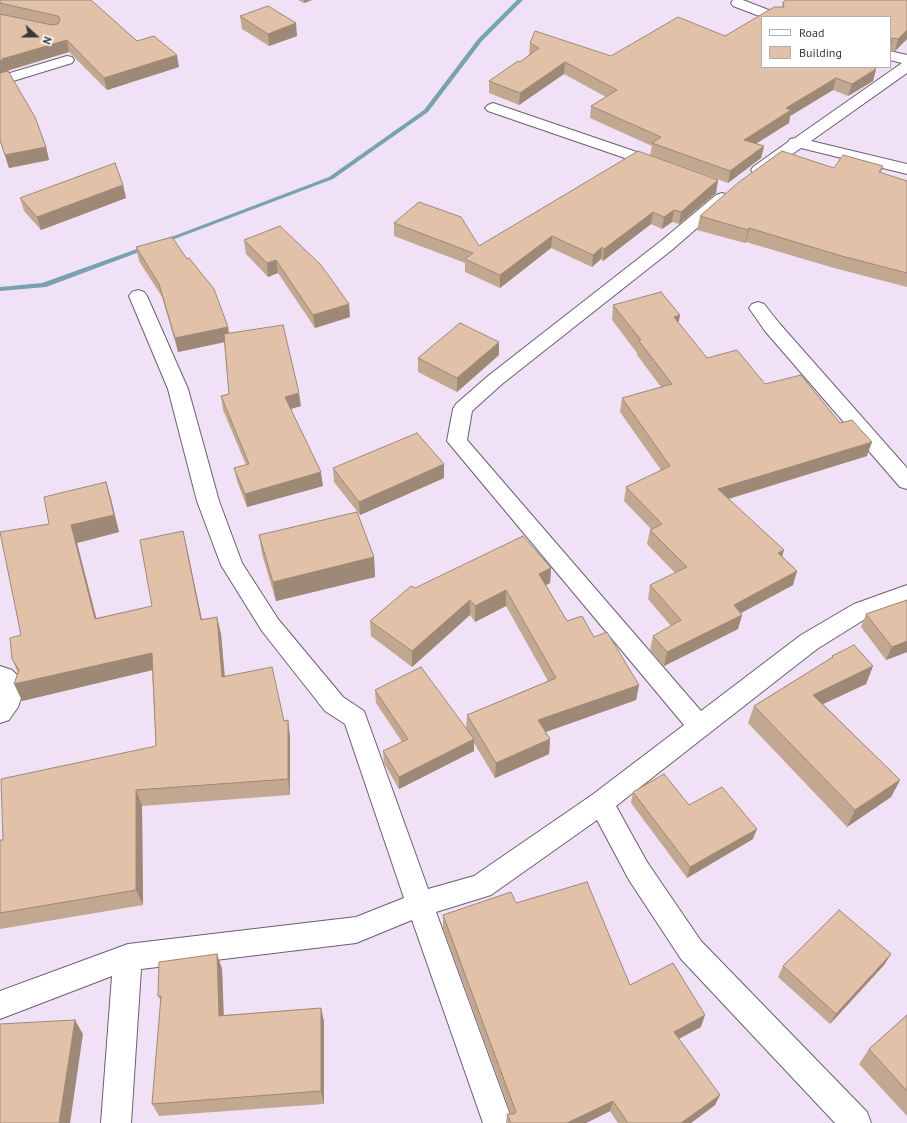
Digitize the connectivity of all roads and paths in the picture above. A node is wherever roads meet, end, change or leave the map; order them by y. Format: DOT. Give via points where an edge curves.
graph roads {
  1 [pos="738,3"];
  2 [pos="771,16"];
  3 [pos="891,55"];
  4 [pos="67,60"];
  5 [pos="907,60"];
  6 [pos="907,66"];
  7 [pos="0,81"];
  8 [pos="493,108"];
  9 [pos="796,142"];
  10 [pos="907,169"];
  11 [pos="674,170"];
  12 [pos="138,296"];
  13 [pos="758,308"];
  14 [pos="907,482"];
  15 [pos="907,594"];
  16 [pos="0,676"];
  17 [pos="0,713"];
  18 [pos="700,727"];
  19 [pos="601,803"];
  20 [pos="420,904"];
  21 [pos="128,957"];
  22 [pos="0,1005"];
  23 [pos="116,1123"];
  24 [pos="498,1123"];
  25 [pos="856,1123"];
  1 -- 2 [label="street"];
  3 -- 5 [label="street"];
  4 -- 7 [label="street"];
  6 -- 9 [label="street"];
  8 -- 11 [label="street"];
  9 -- 10 [label="street"];
  9 -- 18 [label="street" via="732,186 667,245 495,380 463,409 458,442"];
  12 -- 20 [label="street" via="178,389 208,500 232,565 270,625 334,704 355,718"];
  13 -- 14 [label="street"];
  15 -- 18 [label="street" via="862,610 809,642"];
  16 -- 17 [label="street" via="13,686 9,700"];
  18 -- 19 [label="street"];
  19 -- 20 [label="street" via="481,886"];
  19 -- 25 [label="street" via="638,871 691,950"];
  20 -- 21 [label="street" via="356,930"];
  20 -- 24 [label="street"];
  21 -- 22 [label="street"];
  21 -- 23 [label="street"];
}
